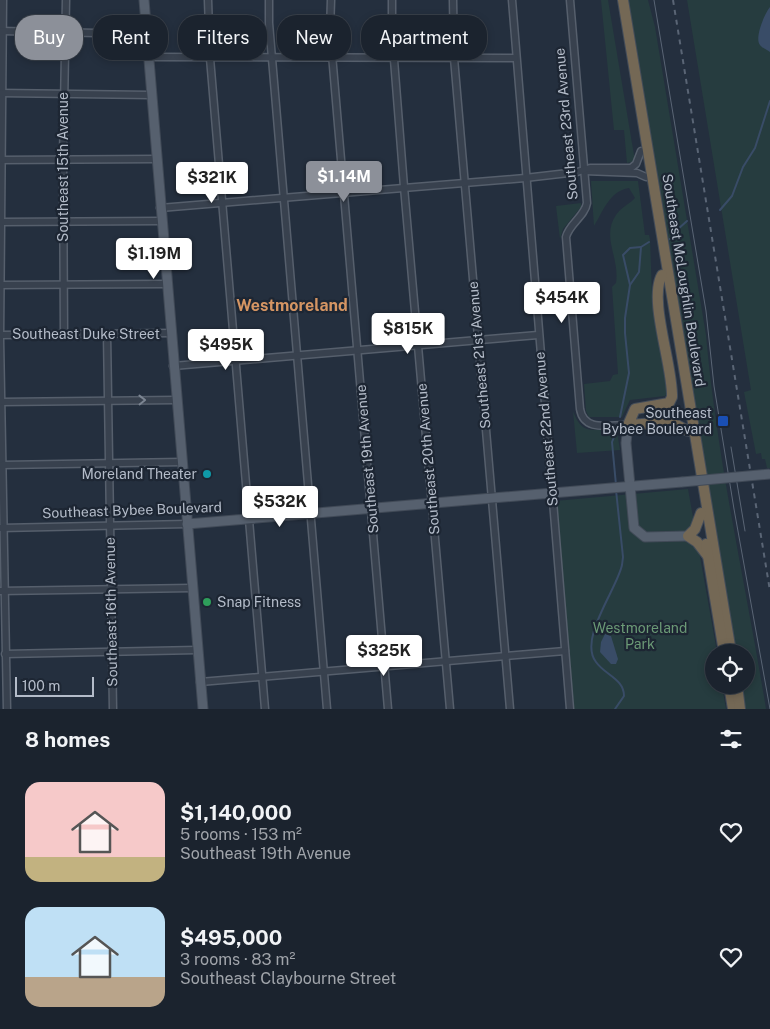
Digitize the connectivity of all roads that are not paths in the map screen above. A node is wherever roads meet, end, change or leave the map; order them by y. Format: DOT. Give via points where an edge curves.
graph roads {
  1 [pos="3,0"];
  2 [pos="66,0"];
  3 [pos="144,0"];
  4 [pos="208,0"];
  5 [pos="269,0"];
  6 [pos="331,0"];
  7 [pos="392,0"];
  8 [pos="452,0"];
  9 [pos="512,0"];
  10 [pos="570,0"];
  11 [pos="617,0"];
  12 [pos="623,0"];
  13 [pos="66,15"];
  14 [pos="145,15"];
  15 [pos="209,15"];
  16 [pos="332,15"];
  17 [pos="393,15"];
  18 [pos="453,15"];
  19 [pos="1,31"];
  20 [pos="15,31"];
  21 [pos="267,58"];
  22 [pos="272,58"];
  23 [pos="277,58"];
  24 [pos="487,58"];
  25 [pos="515,58"];
  26 [pos="64,60"];
  27 [pos="148,60"];
  28 [pos="210,60"];
  29 [pos="333,60"];
  30 [pos="394,60"];
  31 [pos="454,60"];
  32 [pos="1,93"];
  33 [pos="63,94"];
  34 [pos="151,95"];
  35 [pos="641,151"];
  36 [pos="63,159"];
  37 [pos="156,159"];
  38 [pos="1,160"];
  39 [pos="584,171"];
  40 [pos="646,177"];
  41 [pos="525,178"];
  42 [pos="465,183"];
  43 [pos="404,187"];
  44 [pos="344,193"];
  45 [pos="283,198"];
  46 [pos="222,203"];
  47 [pos="160,208"];
  48 [pos="161,221"];
  49 [pos="1,222"];
  50 [pos="63,222"];
  51 [pos="659,240"];
  52 [pos="662,275"];
  53 [pos="64,284"];
  54 [pos="166,284"];
  55 [pos="1,285"];
  56 [pos="171,333"];
  57 [pos="64,334"];
  58 [pos="107,334"];
  59 [pos="1,335"];
  60 [pos="538,335"];
  61 [pos="479,340"];
  62 [pos="418,345"];
  63 [pos="358,350"];
  64 [pos="297,356"];
  65 [pos="236,362"];
  66 [pos="174,366"];
  67 [pos="176,400"];
  68 [pos="108,401"];
  69 [pos="1,402"];
  70 [pos="628,424"];
  71 [pos="688,431"];
  72 [pos="182,462"];
  73 [pos="108,463"];
  74 [pos="2,464"];
  75 [pos="770,474"];
  76 [pos="630,485"];
  77 [pos="551,492"];
  78 [pos="491,497"];
  79 [pos="431,502"];
  80 [pos="370,507"];
  81 [pos="310,513"];
  82 [pos="701,513"];
  83 [pos="249,519"];
  84 [pos="187,524"];
  85 [pos="109,526"];
  86 [pos="2,528"];
  87 [pos="688,536"];
  88 [pos="708,556"];
  89 [pos="192,588"];
  90 [pos="110,589"];
  91 [pos="2,590"];
  92 [pos="723,644"];
  93 [pos="730,644"];
  94 [pos="198,650"];
  95 [pos="565,650"];
  96 [pos="112,651"];
  97 [pos="5,654"];
  98 [pos="505,656"];
  99 [pos="446,661"];
  100 [pos="384,667"];
  101 [pos="324,672"];
  102 [pos="263,677"];
  103 [pos="200,682"];
  104 [pos="730,694"];
  105 [pos="738,694"];
  106 [pos="7,709"];
  107 [pos="113,709"];
  108 [pos="203,709"];
  109 [pos="265,709"];
  110 [pos="327,709"];
  111 [pos="388,709"];
  112 [pos="450,709"];
  113 [pos="510,709"];
  114 [pos="570,709"];
  115 [pos="733,709"];
  116 [pos="740,709"];
  1 -- 19 [label="street"];
  2 -- 13 [label="street, Southeast 15th Avenue"];
  3 -- 14 [label="main road"];
  4 -- 15 [label="street"];
  5 -- 22 [label="street"];
  6 -- 16 [label="street, Southeast 19th Avenue"];
  7 -- 17 [label="street, Southeast 20th Avenue"];
  8 -- 18 [label="street, Southeast 21st Avenue"];
  9 -- 25 [label="street, Southeast 22nd Avenue"];
  10 -- 39 [label="street, Southeast 23rd Avenue"];
  11 -- 35 [label="highway, Southeast McLoughlin Boulevard"];
  12 -- 51 [label="highway, Southeast McLoughlin Boulevard"];
  19 -- 20 [label="street"];
  19 -- 32 [label="street"];
  21 -- 22 [label="street"];
  22 -- 23 [label="street"];
  22 -- 45 [label="street"];
  24 -- 25 [label="street"];
  25 -- 41 [label="street, Southeast 22nd Avenue"];
  26 -- 33 [label="street, Southeast 15th Avenue"];
  27 -- 34 [label="main road"];
  28 -- 46 [label="street"];
  29 -- 44 [label="street, Southeast 19th Avenue"];
  30 -- 43 [label="street, Southeast 20th Avenue"];
  31 -- 42 [label="street, Southeast 21st Avenue"];
  32 -- 33 [label="street"];
  32 -- 38 [label="street"];
  33 -- 34 [label="street"];
  33 -- 36 [label="street, Southeast 15th Avenue"];
  34 -- 37 [label="main road"];
  35 -- 39 [label="street" via="631,168 590,168"];
  35 -- 40 [label="highway, Southeast McLoughlin Boulevard"];
  36 -- 37 [label="street"];
  36 -- 38 [label="street"];
  36 -- 50 [label="street, Southeast 15th Avenue"];
  37 -- 47 [label="main road"];
  38 -- 49 [label="street"];
  39 -- 40 [label="street" via="636,173"];
  39 -- 41 [label="street"];
  39 -- 70 [label="street, Southeast 23rd Avenue" via="587,207 566,237 580,412 592,425"];
  40 -- 51 [label="highway, Southeast McLoughlin Boulevard"];
  41 -- 42 [label="street"];
  41 -- 60 [label="street, Southeast 22nd Avenue"];
  42 -- 43 [label="street"];
  42 -- 61 [label="street, Southeast 21st Avenue"];
  43 -- 44 [label="street"];
  43 -- 62 [label="street, Southeast 20th Avenue"];
  44 -- 45 [label="street"];
  44 -- 63 [label="street, Southeast 19th Avenue"];
  45 -- 46 [label="street"];
  45 -- 64 [label="street"];
  46 -- 47 [label="street"];
  46 -- 65 [label="street"];
  47 -- 48 [label="main road"];
  48 -- 50 [label="street"];
  48 -- 54 [label="main road"];
  49 -- 50 [label="street"];
  49 -- 55 [label="street"];
  50 -- 53 [label="street, Southeast 15th Avenue"];
  51 -- 52 [label="highway, Southeast McLoughlin Boulevard"];
  51 -- 93 [label="highway, Southeast McLoughlin Boulevard"];
  52 -- 70 [label="highway" via="657,288 658,301 672,397 668,403 634,409"];
  52 -- 71 [label="highway, Southeast McLoughlin Boulevard"];
  53 -- 54 [label="street"];
  53 -- 55 [label="street"];
  53 -- 57 [label="street, Southeast 15th Avenue"];
  54 -- 56 [label="main road"];
  55 -- 59 [label="street"];
  56 -- 58 [label="street, Southeast Duke Street"];
  56 -- 66 [label="main road"];
  57 -- 58 [label="street, Southeast Duke Street"];
  57 -- 59 [label="street, Southeast Duke Street"];
  58 -- 68 [label="street, Southeast 16th Avenue"];
  59 -- 69 [label="street"];
  60 -- 61 [label="street"];
  60 -- 77 [label="street, Southeast 22nd Avenue"];
  61 -- 62 [label="street"];
  61 -- 78 [label="street, Southeast 21st Avenue"];
  62 -- 63 [label="street"];
  62 -- 79 [label="street, Southeast 20th Avenue"];
  63 -- 64 [label="street"];
  63 -- 80 [label="street, Southeast 19th Avenue"];
  64 -- 65 [label="street"];
  64 -- 81 [label="street"];
  65 -- 66 [label="street"];
  65 -- 83 [label="street"];
  66 -- 67 [label="main road"];
  68 -- 67 [label="street, one-way"];
  67 -- 72 [label="main road"];
  68 -- 69 [label="street"];
  68 -- 73 [label="street, Southeast 16th Avenue"];
  69 -- 74 [label="street"];
  70 -- 71 [label="highway" via="671,422"];
  70 -- 76 [label="main road" via="626,444"];
  71 -- 82 [label="highway, Southeast McLoughlin Boulevard"];
  72 -- 73 [label="street"];
  72 -- 84 [label="main road"];
  73 -- 74 [label="street"];
  73 -- 85 [label="street, Southeast 16th Avenue"];
  74 -- 86 [label="street"];
  75 -- 76 [label="main road, Southeast Bybee Boulevard, bridge"];
  76 -- 77 [label="main road, Southeast Bybee Boulevard"];
  76 -- 87 [label="main road" via="633,526 638,534 650,538"];
  77 -- 78 [label="main road, Southeast Bybee Boulevard"];
  77 -- 95 [label="street, Southeast 22nd Avenue"];
  78 -- 79 [label="main road, Southeast Bybee Boulevard"];
  78 -- 98 [label="street, Southeast 21st Avenue"];
  79 -- 80 [label="main road, Southeast Bybee Boulevard"];
  79 -- 99 [label="street, Southeast 20th Avenue"];
  80 -- 81 [label="main road, Southeast Bybee Boulevard"];
  80 -- 100 [label="street, Southeast 19th Avenue"];
  81 -- 83 [label="main road, Southeast Bybee Boulevard"];
  81 -- 101 [label="street"];
  82 -- 87 [label="highway" via="695,529"];
  82 -- 88 [label="highway, Southeast McLoughlin Boulevard"];
  83 -- 84 [label="main road, Southeast Bybee Boulevard"];
  83 -- 102 [label="street"];
  84 -- 85 [label="street, Southeast Bybee Boulevard"];
  84 -- 89 [label="main road"];
  85 -- 86 [label="street, Southeast Bybee Boulevard"];
  85 -- 90 [label="street, Southeast 16th Avenue"];
  86 -- 91 [label="street"];
  87 -- 88 [label="highway"];
  88 -- 92 [label="highway, Southeast McLoughlin Boulevard"];
  89 -- 90 [label="street"];
  89 -- 94 [label="main road"];
  90 -- 91 [label="street"];
  90 -- 96 [label="street, Southeast 16th Avenue"];
  91 -- 97 [label="street"];
  94 -- 96 [label="street"];
  94 -- 103 [label="main road"];
  95 -- 98 [label="street"];
  95 -- 114 [label="street, Southeast 22nd Avenue"];
  96 -- 97 [label="street"];
  96 -- 107 [label="street, Southeast 16th Avenue"];
  97 -- 106 [label="street"];
  98 -- 99 [label="street"];
  98 -- 113 [label="street, Southeast 21st Avenue"];
  99 -- 100 [label="street"];
  99 -- 112 [label="street, Southeast 20th Avenue"];
  100 -- 101 [label="street"];
  100 -- 111 [label="street, Southeast 19th Avenue"];
  101 -- 102 [label="street"];
  101 -- 110 [label="street"];
  102 -- 103 [label="street"];
  102 -- 109 [label="street"];
  103 -- 108 [label="main road"];
  104 -- 115 [label="highway"];
  105 -- 116 [label="highway"];
}
